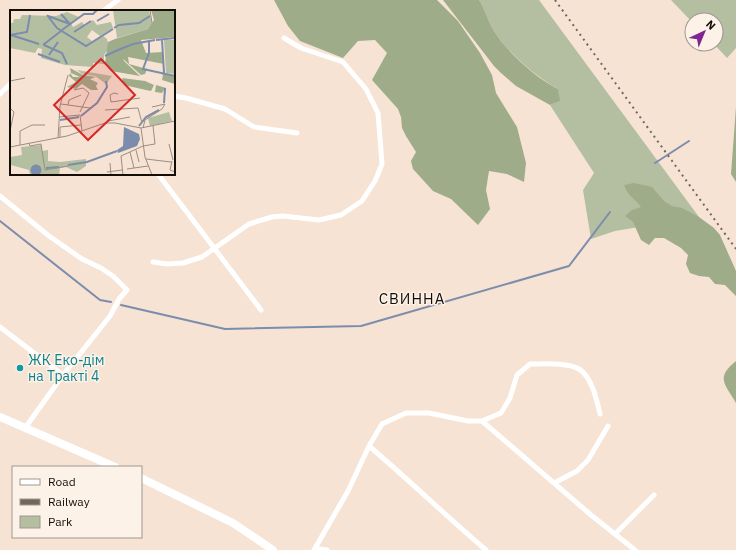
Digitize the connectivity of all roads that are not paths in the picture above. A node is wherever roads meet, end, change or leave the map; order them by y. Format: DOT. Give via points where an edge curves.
graph roads {
  1 [pos="118,0"];
  2 [pos="104,10"];
  3 [pos="284,38"];
  4 [pos="10,84"];
  5 [pos="0,94"];
  6 [pos="175,96"];
  7 [pos="297,133"];
  8 [pos="159,175"];
  9 [pos="0,196"];
  10 [pos="215,249"];
  11 [pos="153,262"];
  12 [pos="261,310"];
  13 [pos="0,327"];
  14 [pos="62,375"];
  15 [pos="600,414"];
  16 [pos="0,417"];
  17 [pos="482,422"];
  18 [pos="608,426"];
  19 [pos="25,428"];
  20 [pos="370,446"];
  21 [pos="112,466"];
  22 [pos="142,478"];
  23 [pos="554,483"];
  24 [pos="654,495"];
  25 [pos="615,534"];
  26 [pos="273,550"];
  27 [pos="315,550"];
  28 [pos="327,550"];
  29 [pos="486,550"];
  30 [pos="635,550"];
  1 -- 2 [label="street"];
  3 -- 10 [label="street" via="301,48 343,62 366,89 378,113 382,164 376,181 362,201 342,215 318,220 272,217 249,224"];
  4 -- 5 [label="street"];
  6 -- 7 [label="street" via="225,109 254,127"];
  8 -- 10 [label="street"];
  9 -- 14 [label="street" via="49,236 82,259 114,276 127,290 110,316"];
  10 -- 11 [label="street" via="184,263"];
  10 -- 12 [label="street"];
  13 -- 14 [label="street"];
  14 -- 19 [label="street"];
  15 -- 17 [label="street" via="590,382 580,370 558,364 530,364 517,375 510,398 501,413"];
  16 -- 19 [label="main road"];
  17 -- 20 [label="street" via="429,413 406,413 382,424"];
  17 -- 23 [label="street"];
  18 -- 23 [label="street" via="588,460 577,471"];
  19 -- 21 [label="main road"];
  20 -- 27 [label="street"];
  20 -- 29 [label="street"];
  22 -- 26 [label="main road" via="233,523"];
  23 -- 25 [label="street"];
  24 -- 25 [label="street"];
  25 -- 30 [label="street"];
  27 -- 28 [label="street"];
}
